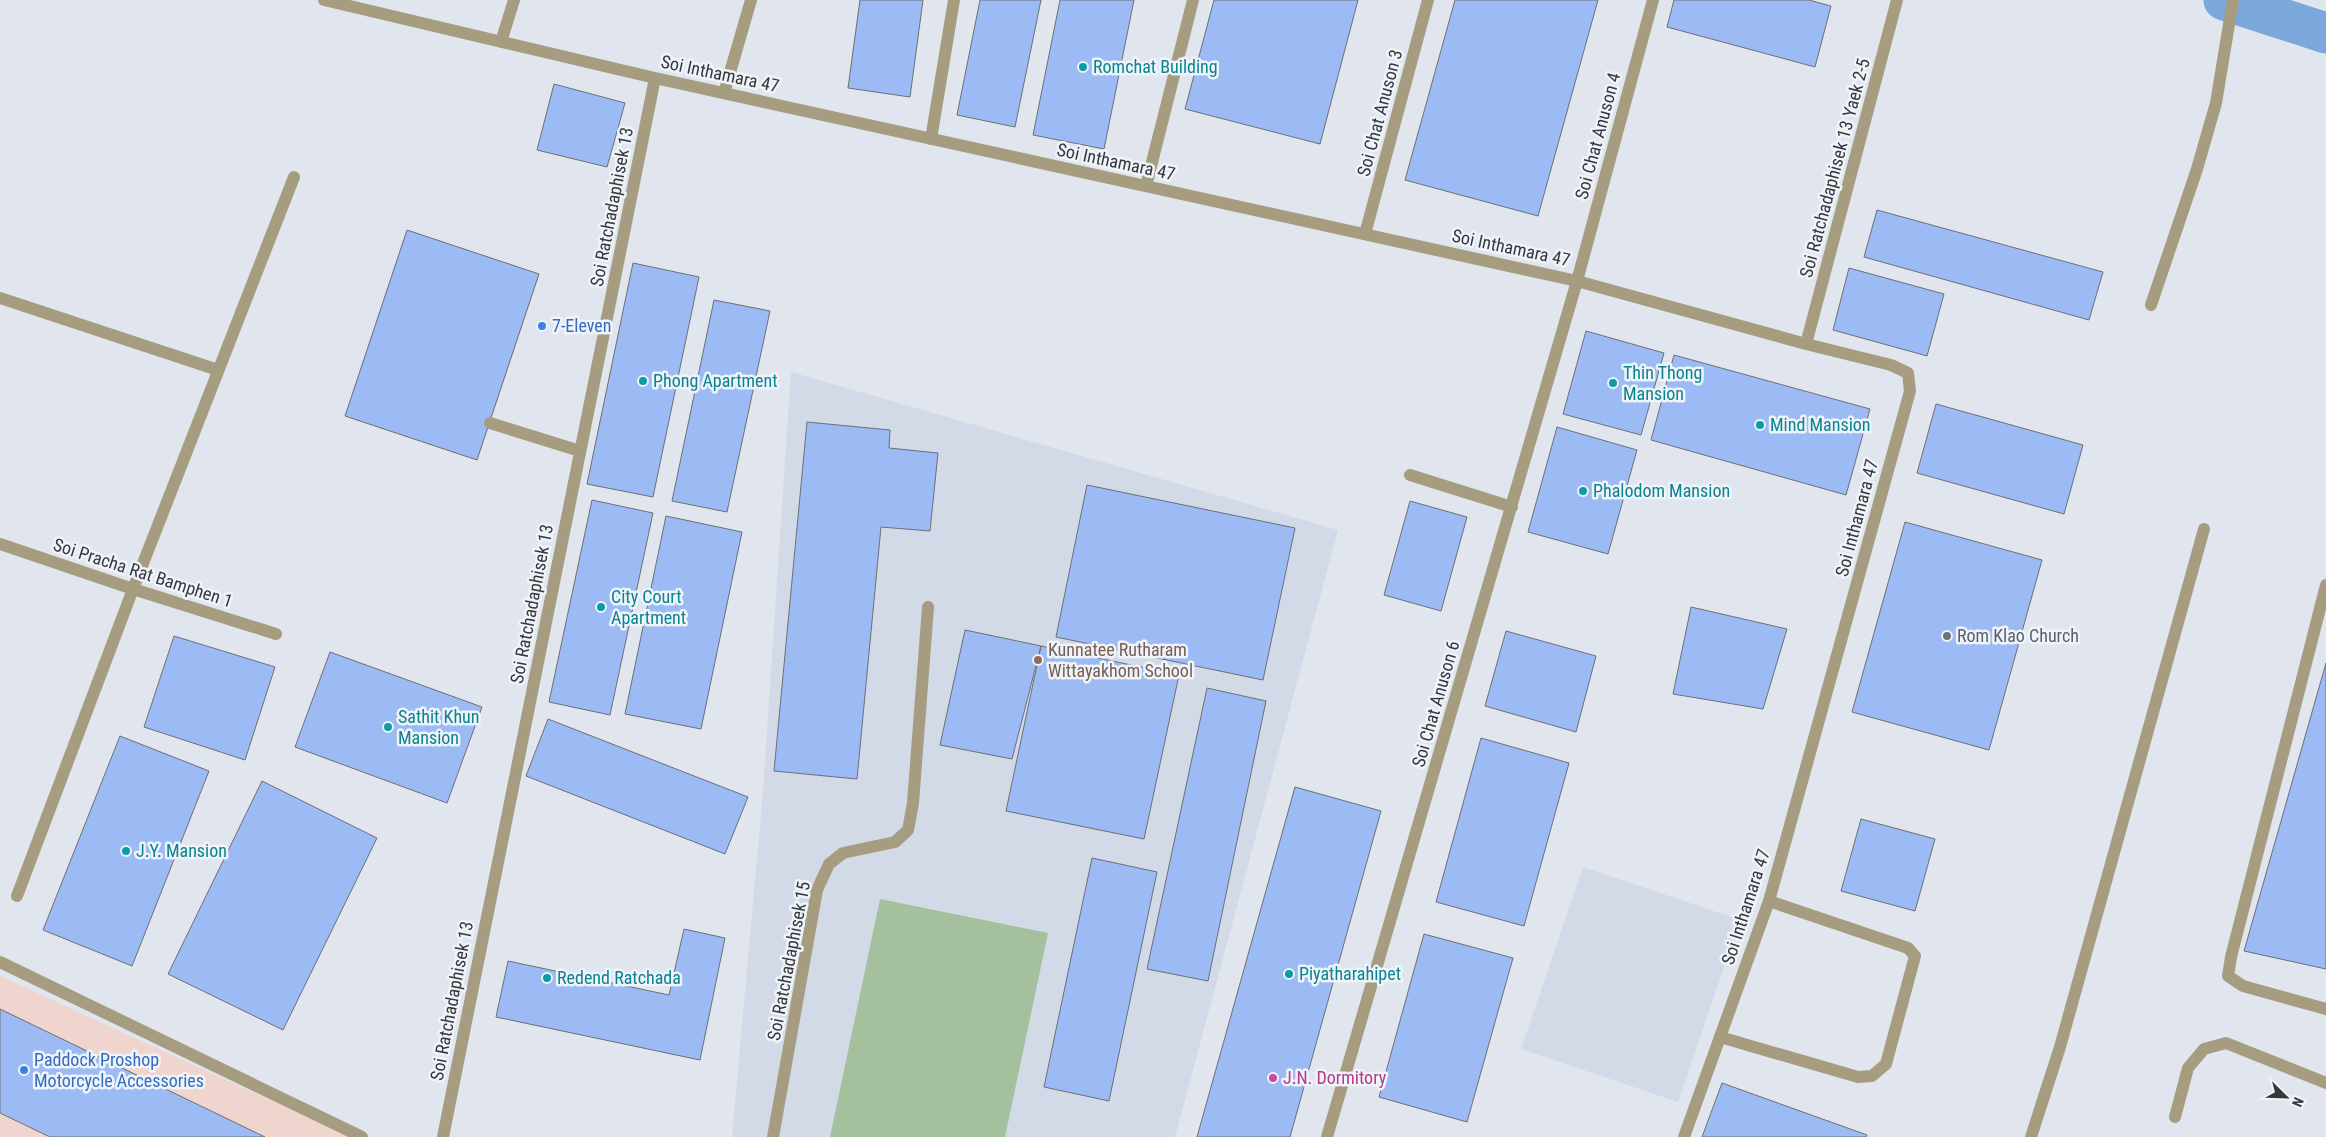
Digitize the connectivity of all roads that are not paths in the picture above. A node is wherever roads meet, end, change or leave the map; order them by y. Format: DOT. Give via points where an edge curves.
graph roads {
  1 [pos="324,0"];
  2 [pos="514,0"];
  3 [pos="751,0"];
  4 [pos="954,0"];
  5 [pos="1193,0"];
  6 [pos="1428,0"];
  7 [pos="1653,0"];
  8 [pos="1897,0"];
  9 [pos="2233,0"];
  10 [pos="501,42"];
  11 [pos="656,78"];
  12 [pos="724,93"];
  13 [pos="931,139"];
  14 [pos="294,178"];
  15 [pos="1146,186"];
  16 [pos="1365,234"];
  17 [pos="1577,281"];
  18 [pos="0,298"];
  19 [pos="2150,304"];
  20 [pos="1806,344"];
  21 [pos="218,370"];
  22 [pos="490,423"];
  23 [pos="580,451"];
  24 [pos="1410,475"];
  25 [pos="1512,507"];
  26 [pos="2204,529"];
  27 [pos="0,544"];
  28 [pos="2326,585"];
  29 [pos="133,589"];
  30 [pos="928,607"];
  31 [pos="276,634"];
  32 [pos="18,896"];
  33 [pos="1769,901"];
  34 [pos="0,962"];
  35 [pos="2326,1009"];
  36 [pos="1720,1037"];
  37 [pos="2326,1083"];
  38 [pos="2175,1117"];
  39 [pos="362,1137"];
  40 [pos="443,1137"];
  41 [pos="773,1137"];
  42 [pos="1326,1137"];
  43 [pos="1684,1137"];
  44 [pos="2031,1137"];
  1 -- 10 [label="street, Soi Inthamara 47"];
  2 -- 10 [label="street"];
  3 -- 12 [label="street"];
  4 -- 13 [label="street"];
  5 -- 15 [label="street"];
  6 -- 16 [label="street, Soi Chat Anuson 3"];
  7 -- 17 [label="street, Soi Chat Anuson 4"];
  8 -- 20 [label="street, Soi Ratchadaphisek 13 Yaek 2-5"];
  9 -- 19 [label="street" via="2216,103 2197,169"];
  10 -- 11 [label="street, Soi Inthamara 47"];
  11 -- 12 [label="street, Soi Inthamara 47"];
  11 -- 23 [label="street, Soi Ratchadaphisek 13"];
  12 -- 13 [label="street, Soi Inthamara 47"];
  13 -- 15 [label="street, Soi Inthamara 47"];
  14 -- 21 [label="street"];
  15 -- 16 [label="street, Soi Inthamara 47"];
  16 -- 17 [label="street, Soi Inthamara 47"];
  17 -- 20 [label="street, Soi Inthamara 47"];
  17 -- 25 [label="street, Soi Chat Anuson 6"];
  18 -- 21 [label="street"];
  20 -- 33 [label="street, Soi Inthamara 47" via="1891,365 1908,373 1910,391"];
  21 -- 29 [label="street"];
  22 -- 23 [label="street"];
  23 -- 40 [label="street, Soi Ratchadaphisek 13"];
  24 -- 25 [label="street"];
  25 -- 42 [label="street, Soi Chat Anuson 6"];
  26 -- 44 [label="street" via="2063,1037"];
  27 -- 29 [label="street, Soi Pracha Rat Bamphen 1"];
  28 -- 35 [label="street" via="2228,976 2243,986"];
  29 -- 31 [label="street, Soi Pracha Rat Bamphen 1"];
  29 -- 32 [label="street"];
  30 -- 41 [label="street, Soi Ratchadaphisek 15" via="913,803 908,830 895,842 843,853 829,864 818,890"];
  33 -- 36 [label="street, Soi Inthamara 47"];
  33 -- 36 [label="street" via="1908,948 1916,956 1886,1064 1872,1076 1858,1077"];
  34 -- 39 [label="street"];
  36 -- 43 [label="street, Soi Inthamara 47"];
  37 -- 38 [label="street" via="2226,1043 2204,1049 2188,1068"];
}
